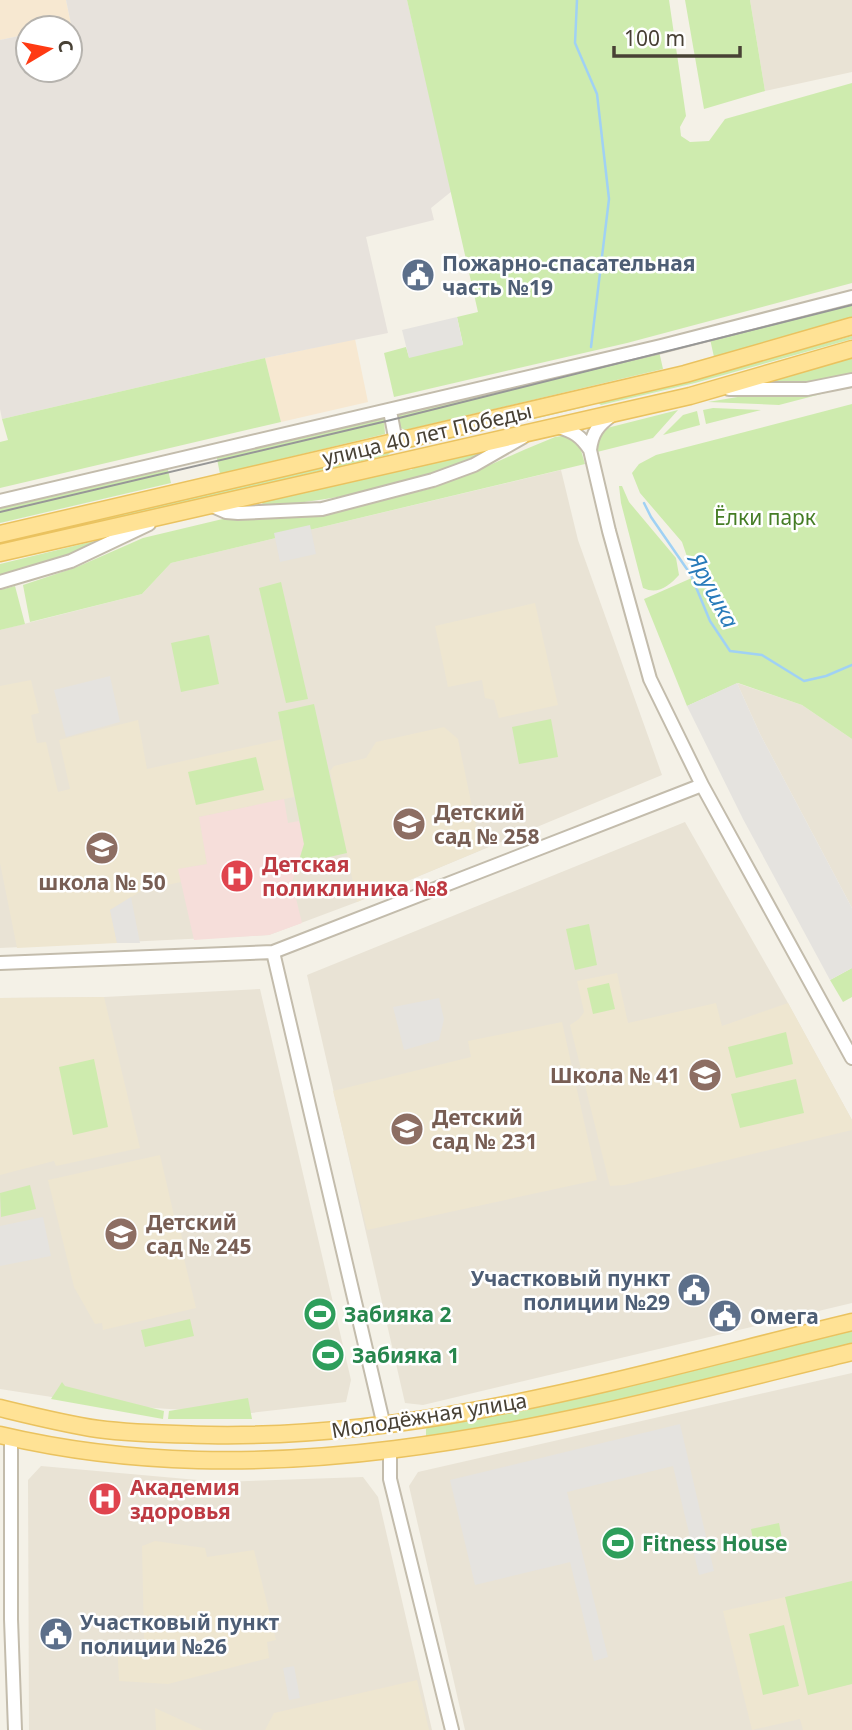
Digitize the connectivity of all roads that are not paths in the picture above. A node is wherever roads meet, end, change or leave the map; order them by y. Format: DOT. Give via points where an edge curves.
graph roads {
  1 [pos="852,297"];
  2 [pos="852,326"];
  3 [pos="852,349"];
  4 [pos="852,380"];
  5 [pos="718,388"];
  6 [pos="588,396"];
  7 [pos="390,411"];
  8 [pos="616,413"];
  9 [pos="592,418"];
  10 [pos="554,427"];
  11 [pos="534,431"];
  12 [pos="396,442"];
  13 [pos="590,450"];
  14 [pos="400,462"];
  15 [pos="0,501"];
  16 [pos="209,505"];
  17 [pos="172,513"];
  18 [pos="0,534"];
  19 [pos="0,553"];
  20 [pos="0,582"];
  21 [pos="702,785"];
  22 [pos="273,952"];
  23 [pos="0,962"];
  24 [pos="852,1058"];
  25 [pos="852,1322"];
  26 [pos="852,1352"];
  27 [pos="0,1408"];
  28 [pos="384,1426"];
  29 [pos="6,1437"];
  30 [pos="390,1452"];
  31 [pos="15,1730"];
  32 [pos="452,1730"];
  1 -- 7 [label="street, улица 40 лет Победы"];
  2 -- 6 [label="main road, улица 40 лет Победы" via="685,374"];
  3 -- 5 [label="main road, улица 40 лет Победы"];
  4 -- 5 [label="street, улица 40 лет Победы" via="807,388"];
  5 -- 8 [label="main road, улица 40 лет Победы"];
  6 -- 9 [label="main road"];
  6 -- 12 [label="main road, улица 40 лет Победы"];
  7 -- 12 [label="street"];
  7 -- 15 [label="street, улица 40 лет Победы"];
  8 -- 9 [label="main road, улица 40 лет Победы"];
  8 -- 13 [label="street" via="599,424"];
  9 -- 10 [label="main road, улица 40 лет Победы"];
  10 -- 11 [label="main road, улица 40 лет Победы"];
  10 -- 13 [label="street" via="573,431"];
  11 -- 14 [label="main road, улица 40 лет Победы"];
  11 -- 16 [label="street, улица 40 лет Победы" via="474,465 322,509 238,513"];
  12 -- 14 [label="main road"];
  12 -- 18 [label="main road, улица 40 лет Победы"];
  13 -- 21 [label="street" via="650,679"];
  14 -- 16 [label="main road, улица 40 лет Победы"];
  16 -- 17 [label="main road, улица 40 лет Победы"];
  17 -- 19 [label="main road, улица 40 лет Победы"];
  17 -- 20 [label="street, улица 40 лет Победы" via="71,561"];
  21 -- 22 [label="street"];
  21 -- 24 [label="street"];
  22 -- 23 [label="street"];
  22 -- 28 [label="street"];
  25 -- 28 [label="main road, Молодёжная улица" via="538,1398"];
  26 -- 30 [label="main road, Молодёжная улица" via="545,1426"];
  27 -- 28 [label="main road, Молодёжная улица" via="100,1429 165,1434 258,1436"];
  28 -- 30 [label="main road"];
  29 -- 30 [label="main road, Молодёжная улица" via="99,1454 200,1460"];
  29 -- 31 [label="street"];
  30 -- 32 [label="street" via="390,1479"];
}
